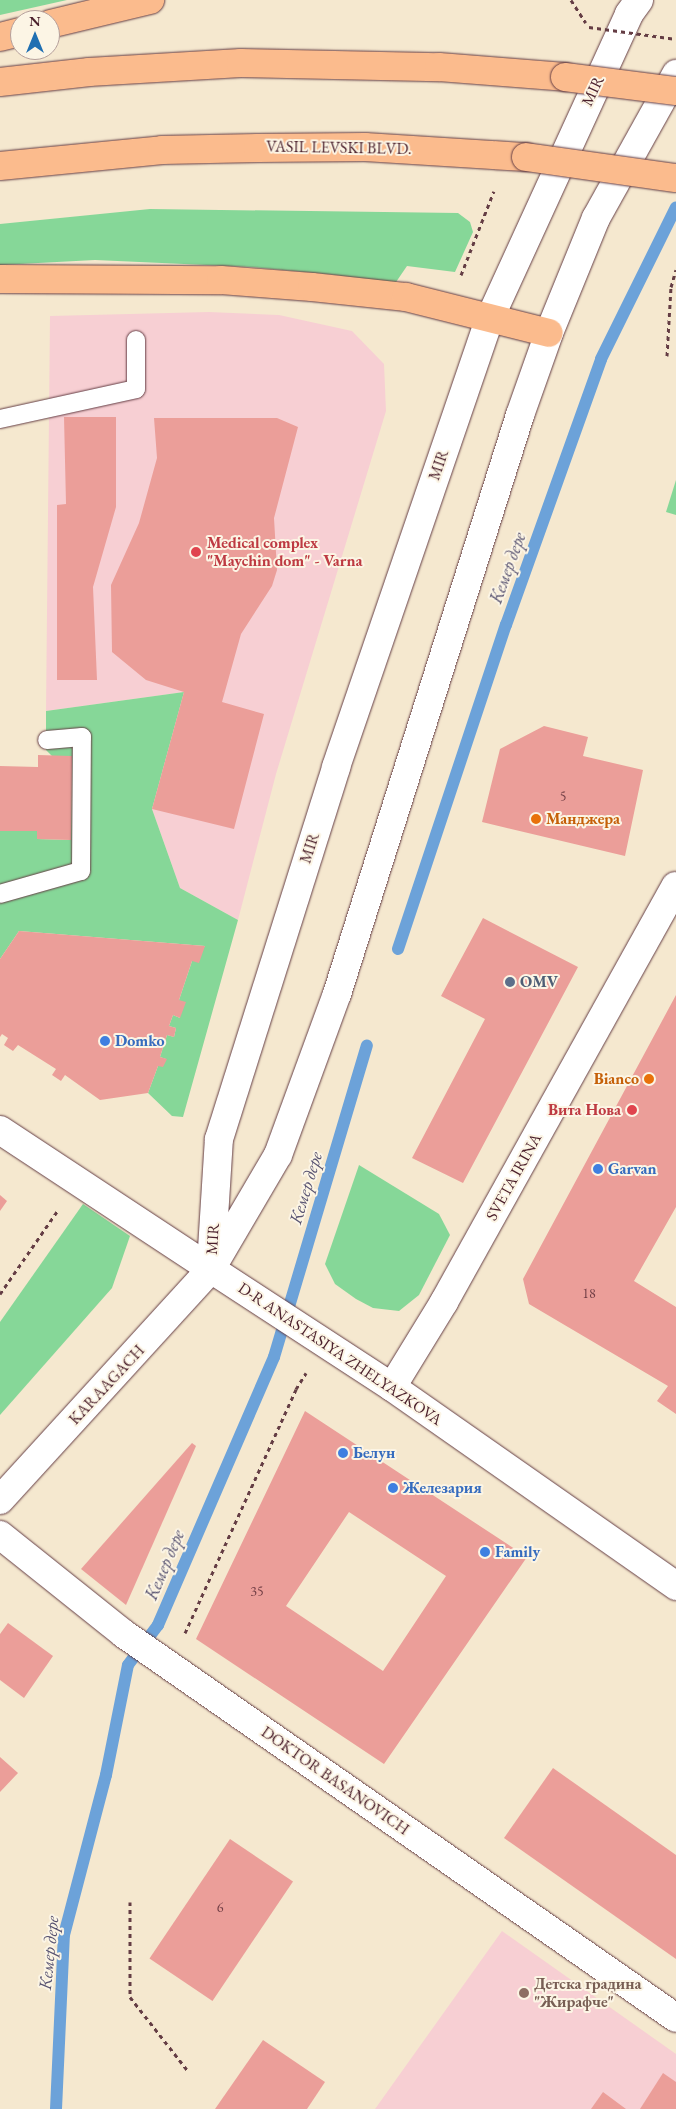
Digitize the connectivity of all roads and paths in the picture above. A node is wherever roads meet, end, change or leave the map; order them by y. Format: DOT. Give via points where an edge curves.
graph roads {
  1 [pos="150,0"];
  2 [pos="571,0"];
  3 [pos="639,0"];
  4 [pos="60,22"];
  5 [pos="676,40"];
  6 [pos="676,74"];
  7 [pos="0,82"];
  8 [pos="676,91"];
  9 [pos="0,166"];
  10 [pos="676,178"];
  11 [pos="496,186"];
  12 [pos="676,270"];
  13 [pos="0,278"];
  14 [pos="458,282"];
  15 [pos="490,318"];
  16 [pos="549,333"];
  17 [pos="136,340"];
  18 [pos="668,356"];
  19 [pos="0,419"];
  20 [pos="47,740"];
  21 [pos="676,886"];
  22 [pos="0,894"];
  23 [pos="0,1130"];
  24 [pos="78,1183"];
  25 [pos="211,1269"];
  26 [pos="0,1294"];
  27 [pos="392,1387"];
  28 [pos="296,1389"];
  29 [pos="0,1500"];
  30 [pos="0,1535"];
  31 [pos="676,1586"];
  32 [pos="157,1657"];
  33 [pos="130,1902"];
  34 [pos="676,2018"];
  35 [pos="188,2072"];
  1 -- 4 [label="highway"];
  2 -- 5 [label="path, bridge" via="589,27"];
  3 -- 15 [label="street, MIR" via="628,14"];
  6 -- 16 [label="street, MIR" via="596,218"];
  7 -- 8 [label="highway, bridge" via="89,72 241,63 439,67 565,77"];
  9 -- 10 [label="highway, VASIL LEVSKI BLVD., bridge" via="162,150 365,147 526,157"];
  11 -- 14 [label="path" via="486,219"];
  12 -- 18 [label="path" via="671,287"];
  13 -- 15 [label="highway" via="203,279 312,287 406,297"];
  15 -- 16 [label="highway"];
  15 -- 25 [label="street, MIR" via="339,757 219,1139"];
  16 -- 25 [label="street, MIR" via="520,415 337,994 278,1155"];
  17 -- 19 [label="lane" via="136,389"];
  20 -- 22 [label="lane" via="82,737 81,871"];
  21 -- 27 [label="street, SVETA IRINA" via="444,1302"];
  23 -- 24 [label="street, D-R ANASTASIYA ZHELYAZKOVA"];
  24 -- 25 [label="street, D-R ANASTASIYA ZHELYAZKOVA"];
  24 -- 26 [label="path"];
  25 -- 27 [label="street, D-R ANASTASIYA ZHELYAZKOVA"];
  25 -- 29 [label="street, KARAAGACH"];
  27 -- 31 [label="street, D-R ANASTASIYA ZHELYAZKOVA"];
  28 -- 32 [label="path" via="183,1636"];
  30 -- 32 [label="street, DOKTOR BASANOVICH"];
  32 -- 34 [label="street, DOKTOR BASANOVICH"];
  33 -- 35 [label="path" via="130,1997"];
}
